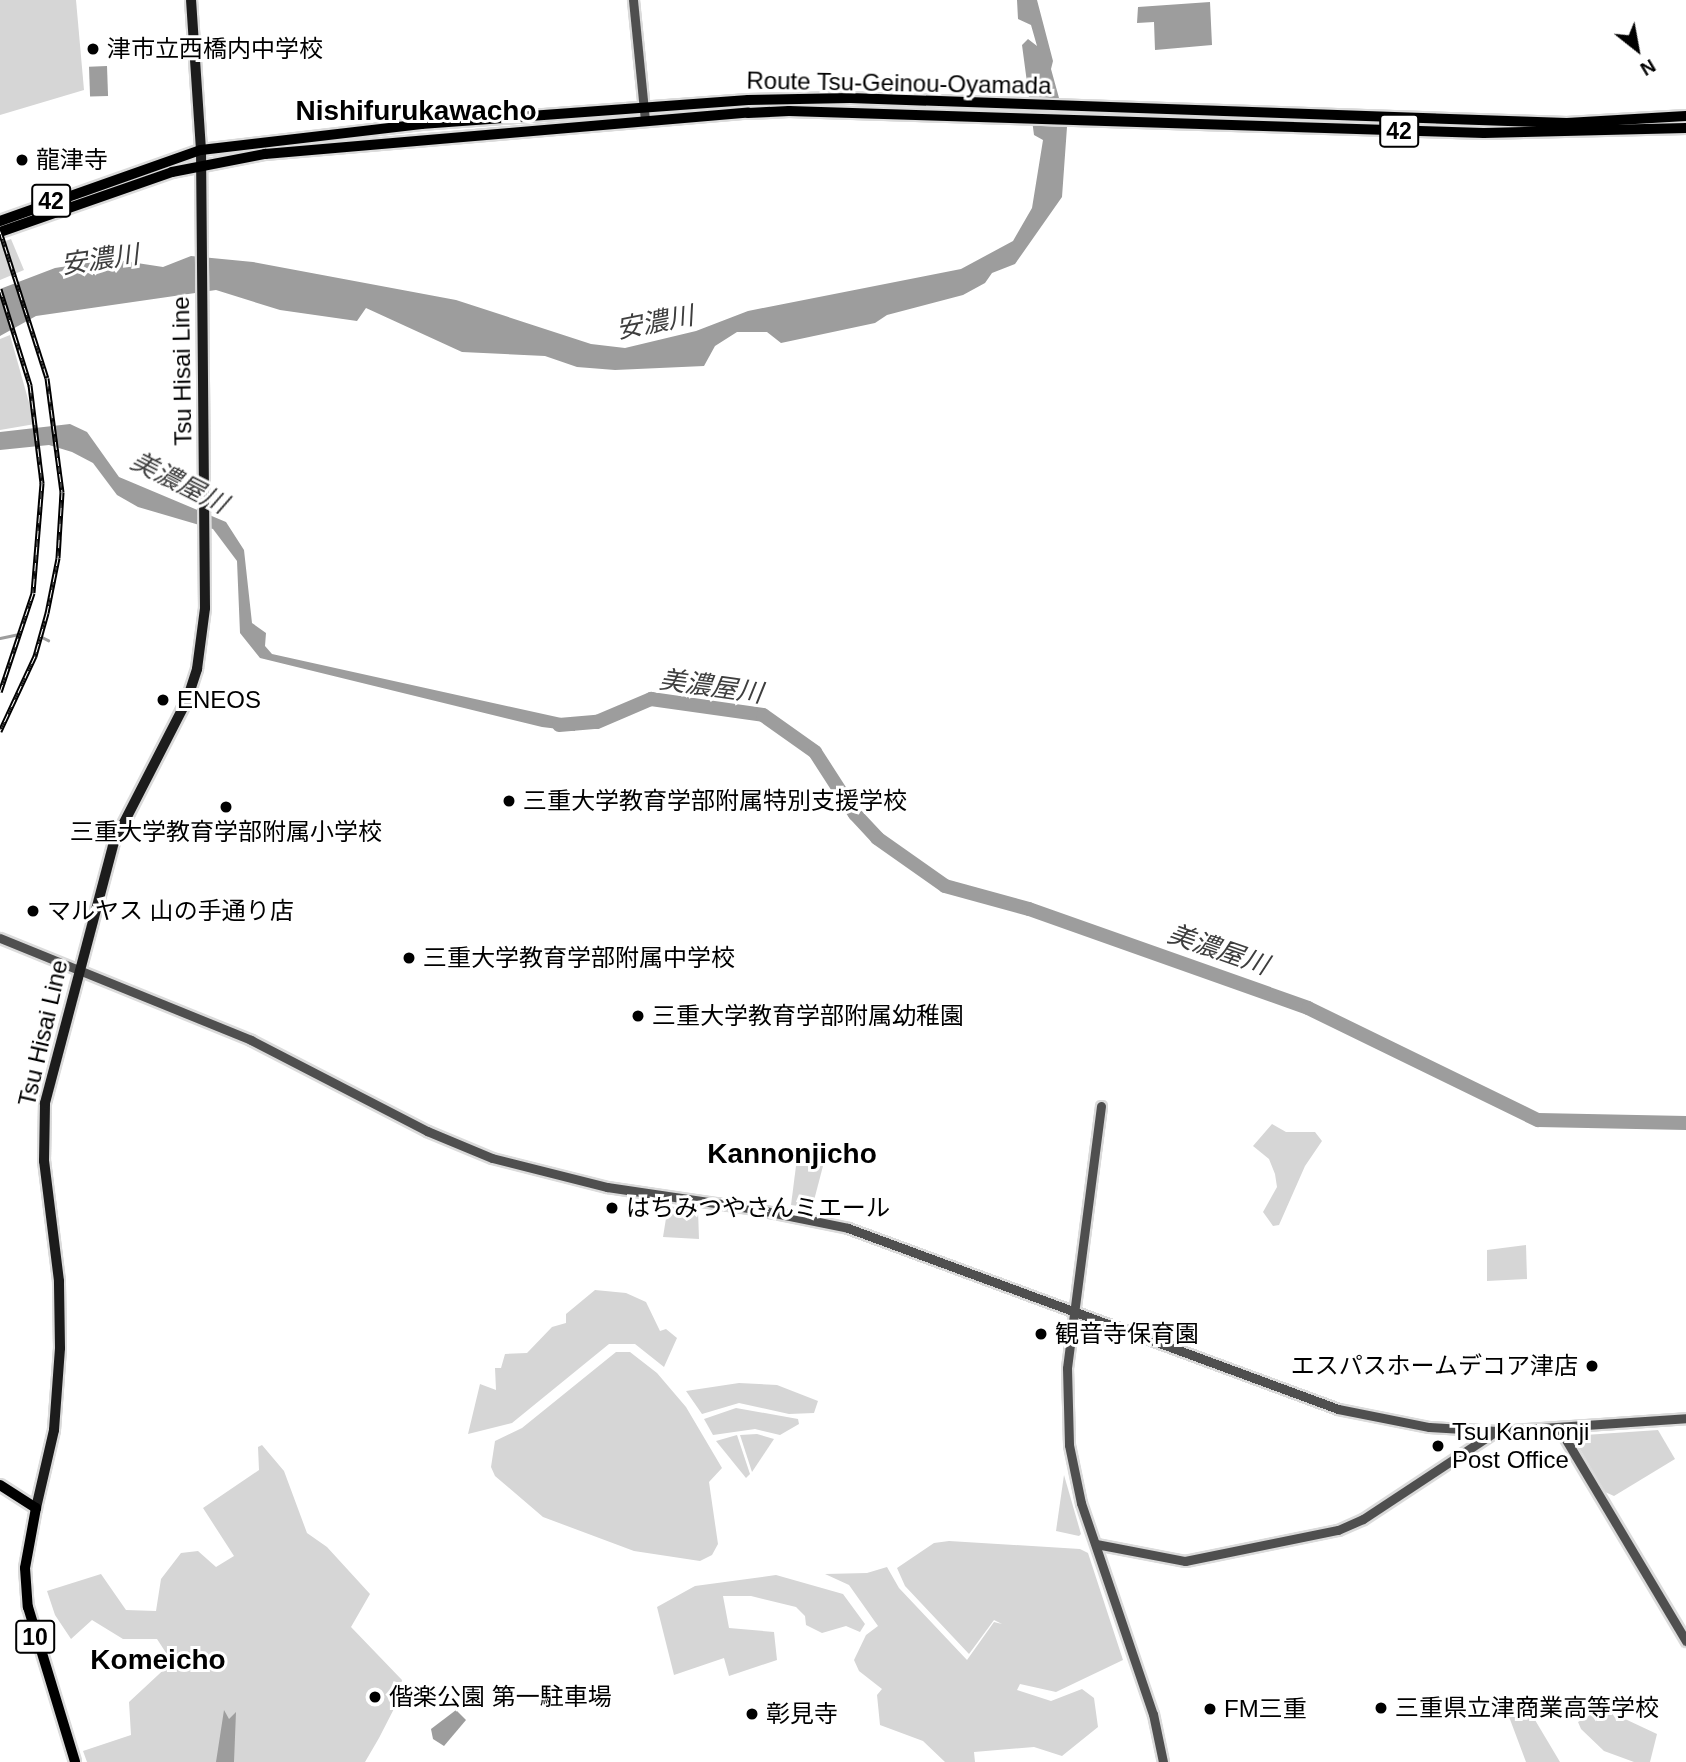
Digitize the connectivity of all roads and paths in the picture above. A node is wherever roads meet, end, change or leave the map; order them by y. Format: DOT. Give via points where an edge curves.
graph roads {
  1 [pos="191,0"];
  2 [pos="633,0"];
  3 [pos="644,107"];
  4 [pos="1113,114"];
  5 [pos="1686,116"];
  6 [pos="645,120"];
  7 [pos="1686,128"];
  8 [pos="201,150"];
  9 [pos="200,164"];
  10 [pos="0,221"];
  11 [pos="0,232"];
  12 [pos="0,938"];
  13 [pos="79,971"];
  14 [pos="1101,1107"];
  15 [pos="1073,1312"];
  16 [pos="1686,1418"];
  17 [pos="1559,1429"];
  18 [pos="1497,1431"];
  19 [pos="0,1485"];
  20 [pos="36,1508"];
  21 [pos="1096,1544"];
  22 [pos="1686,1641"];
  23 [pos="75,1762"];
  24 [pos="1163,1762"];
  1 -- 8 [label="main road, Tsu Hisai Line"];
  2 -- 3 [label="street"];
  3 -- 4 [label="main road, Route Tsu-Geinou-Oyamada / 42" via="816,98 998,104"];
  3 -- 6 [label="street"];
  3 -- 8 [label="main road, Route Tsu-Geinou-Oyamada / 42" via="329,133"];
  4 -- 5 [label="main road, Route Tsu-Geinou-Oyamada / 42" via="1567,123"];
  4 -- 6 [label="main road, Route Tsu-Geinou-Oyamada / 42" via="995,117 789,111"];
  4 -- 7 [label="main road, Route Tsu-Geinou-Oyamada / 42" via="1484,134"];
  6 -- 9 [label="main road, Route Tsu-Geinou-Oyamada / 42" via="318,146"];
  8 -- 9 [label="main road, Tsu Hisai Line"];
  8 -- 10 [label="main road, Route Tsu-Geinou-Oyamada / 42"];
  9 -- 11 [label="main road, Route Tsu-Geinou-Oyamada / 42"];
  9 -- 13 [label="main road, Tsu Hisai Line" via="205,608 191,690 114,842"];
  12 -- 13 [label="street"];
  13 -- 15 [label="street" via="251,1041 427,1131 492,1158 607,1187 848,1228"];
  13 -- 20 [label="main road, Tsu Hisai Line" via="43,1127 61,1330 54,1430"];
  14 -- 15 [label="street"];
  15 -- 18 [label="street" via="1338,1409 1429,1427"];
  15 -- 21 [label="street" via="1066,1383 1069,1445"];
  16 -- 17 [label="street"];
  17 -- 18 [label="street"];
  17 -- 22 [label="street"];
  18 -- 21 [label="street" via="1363,1519 1338,1530 1221,1558 1185,1561"];
  19 -- 20 [label="main road"];
  20 -- 23 [label="main road, 10" via="25,1568 28,1607"];
  21 -- 24 [label="street" via="1153,1714"];
}
